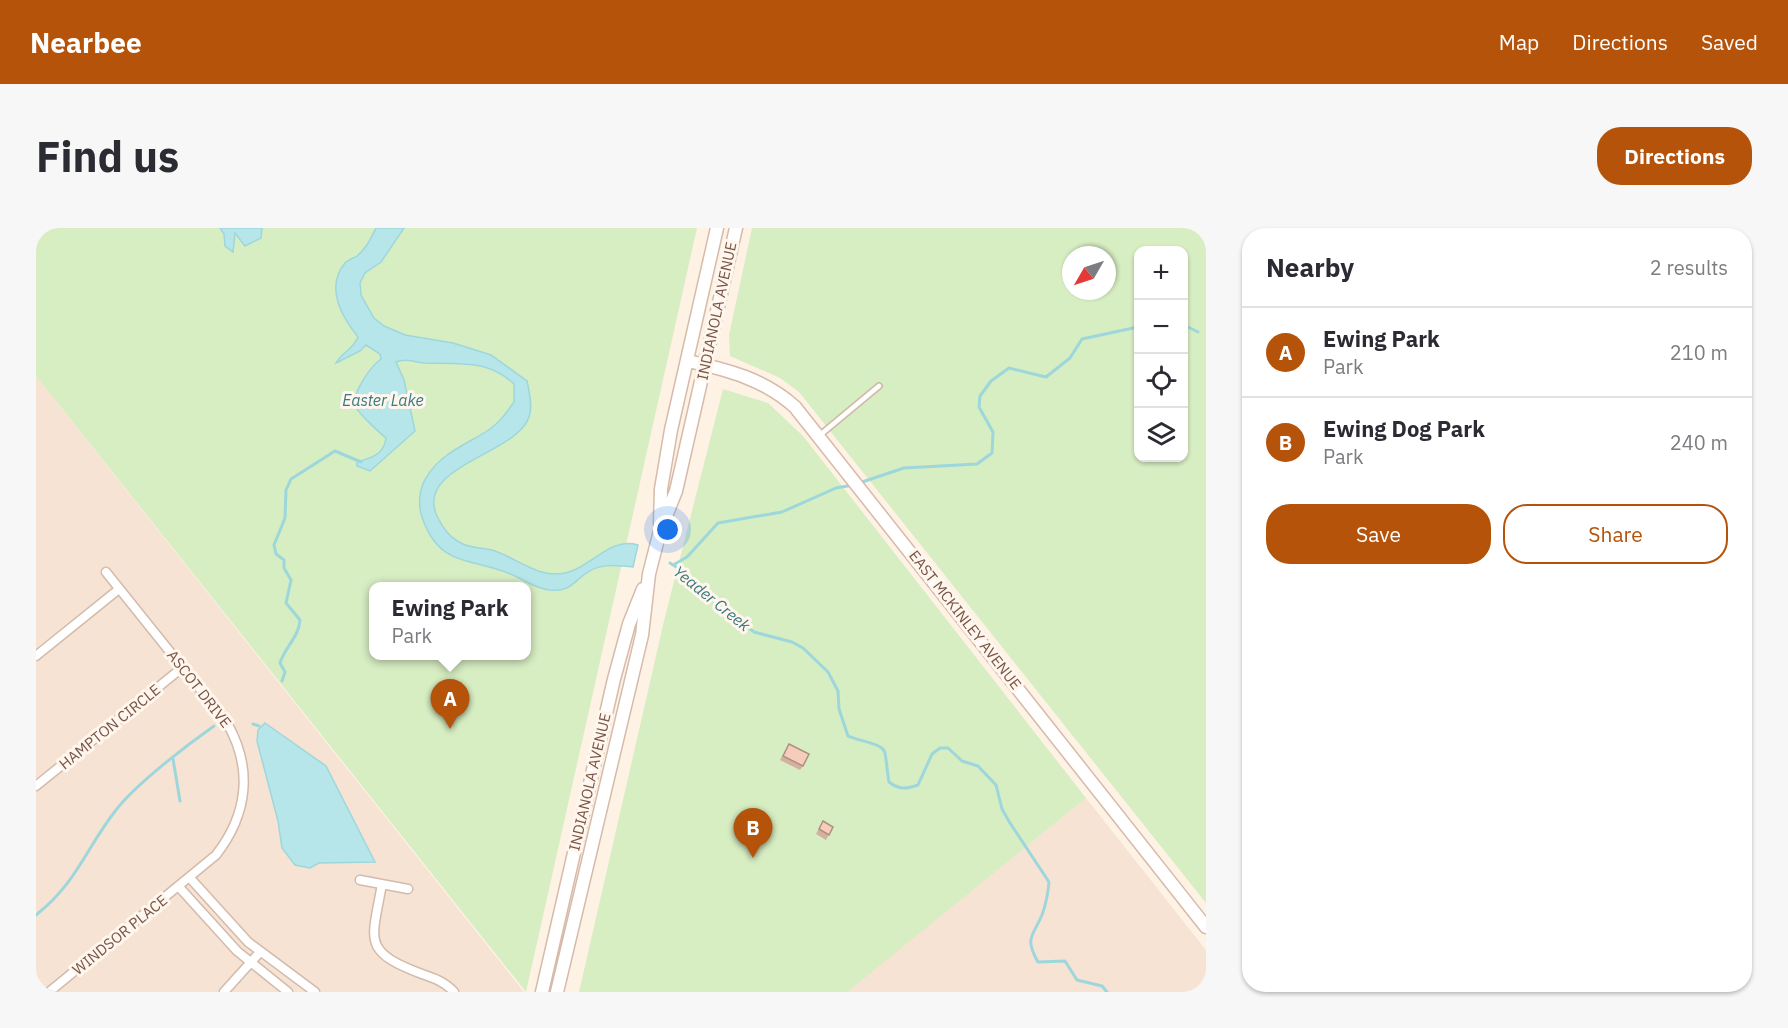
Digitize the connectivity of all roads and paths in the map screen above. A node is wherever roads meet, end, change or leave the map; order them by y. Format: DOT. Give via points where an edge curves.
graph roads {
  1 [pos="717,228"];
  2 [pos="736,228"];
  3 [pos="688,361"];
  4 [pos="705,365"];
  5 [pos="879,386"];
  6 [pos="820,435"];
  7 [pos="660,531"];
  8 [pos="105,572"];
  9 [pos="649,574"];
  10 [pos="119,589"];
  11 [pos="36,656"];
  12 [pos="183,667"];
  13 [pos="36,786"];
  14 [pos="190,878"];
  15 [pos="360,880"];
  16 [pos="382,884"];
  17 [pos="179,887"];
  18 [pos="408,889"];
  19 [pos="1206,927"];
  20 [pos="260,952"];
  21 [pos="250,963"];
  22 [pos="49,992"];
  23 [pos="224,992"];
  24 [pos="288,992"];
  25 [pos="315,992"];
  26 [pos="454,992"];
  27 [pos="542,992"];
  28 [pos="557,992"];
  1 -- 3 [label="main road, INDIANOLA AVENUE"];
  2 -- 4 [label="main road, INDIANOLA AVENUE"];
  3 -- 4 [label="main road, EAST MCKINLEY AVENUE"];
  3 -- 7 [label="main road, INDIANOLA AVENUE" via="661,489"];
  4 -- 6 [label="main road, EAST MCKINLEY AVENUE" via="758,380 780,393"];
  4 -- 7 [label="main road, INDIANOLA AVENUE" via="676,491"];
  5 -- 6 [label="lane"];
  6 -- 19 [label="main road, EAST MCKINLEY AVENUE"];
  7 -- 9 [label="main road, INDIANOLA AVENUE"];
  8 -- 10 [label="street, ASCOT DRIVE"];
  9 -- 27 [label="main road, INDIANOLA AVENUE" via="629,624 614,679"];
  9 -- 28 [label="main road, INDIANOLA AVENUE" via="642,635"];
  10 -- 11 [label="street"];
  10 -- 12 [label="street, ASCOT DRIVE"];
  12 -- 13 [label="street, HAMPTON CIRCLE"];
  12 -- 14 [label="street, ASCOT DRIVE" via="231,729 240,750 245,780 235,827 216,855"];
  14 -- 17 [label="street, WINDSOR PLACE"];
  14 -- 20 [label="street"];
  15 -- 16 [label="street"];
  16 -- 18 [label="street"];
  16 -- 26 [label="street" via="374,930 381,953 395,963 439,980"];
  17 -- 21 [label="street" via="214,929"];
  17 -- 22 [label="street, WINDSOR PLACE"];
  20 -- 21 [label="street"];
  20 -- 25 [label="street"];
  21 -- 23 [label="street"];
  21 -- 24 [label="street"];
}
